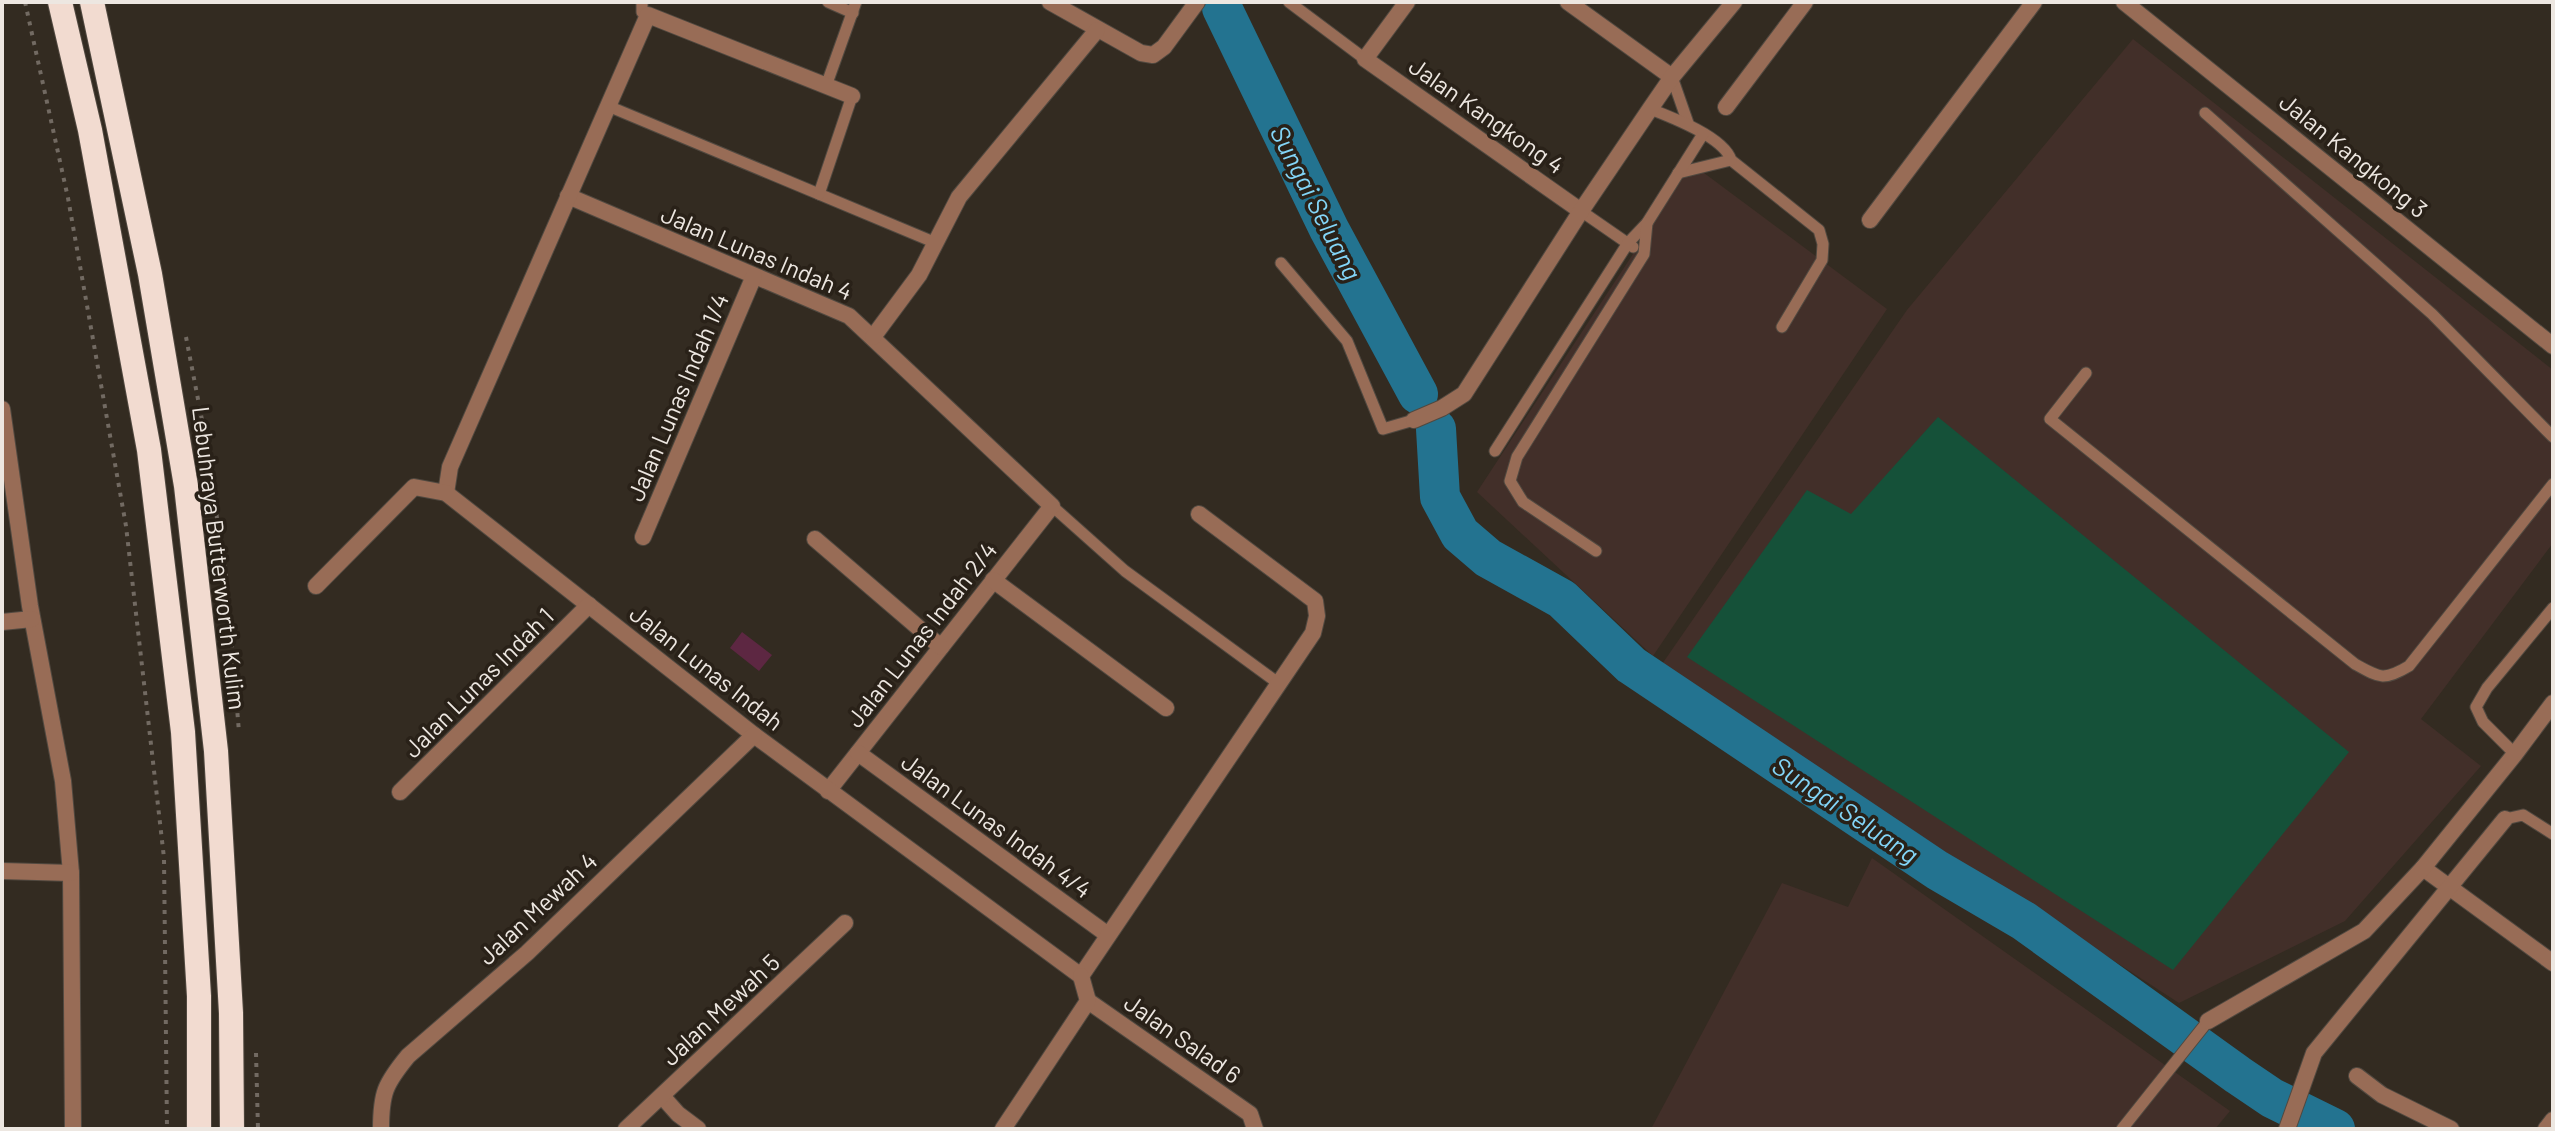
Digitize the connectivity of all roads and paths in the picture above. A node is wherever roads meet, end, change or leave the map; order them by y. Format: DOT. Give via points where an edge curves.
graph roads {
  1 [pos="25,2"];
  2 [pos="60,2"];
  3 [pos="92,2"];
  4 [pos="828,2"];
  5 [pos="1050,2"];
  6 [pos="1197,2"];
  7 [pos="1289,2"];
  8 [pos="1407,2"];
  9 [pos="1568,2"];
  10 [pos="1734,2"];
  11 [pos="1805,2"];
  12 [pos="2034,2"];
  13 [pos="2130,4"];
  14 [pos="854,7"];
  15 [pos="645,8"];
  16 [pos="1097,30"];
  17 [pos="1365,59"];
  18 [pos="1672,77"];
  19 [pos="826,86"];
  20 [pos="852,96"];
  21 [pos="608,106"];
  22 [pos="1726,107"];
  23 [pos="1650,109"];
  24 [pos="2205,113"];
  25 [pos="1688,123"];
  26 [pos="1703,134"];
  27 [pos="1731,160"];
  28 [pos="1678,173"];
  29 [pos="819,194"];
  30 [pos="568,196"];
  31 [pos="1581,211"];
  32 [pos="1870,220"];
  33 [pos="1647,223"];
  34 [pos="936,243"];
  35 [pos="1628,243"];
  36 [pos="1644,254"];
  37 [pos="1281,263"];
  38 [pos="754,276"];
  39 [pos="1782,327"];
  40 [pos="873,337"];
  41 [pos="2553,346"];
  42 [pos="2086,373"];
  43 [pos="2,409"];
  44 [pos="1414,420"];
  45 [pos="2553,437"];
  46 [pos="1495,451"];
  47 [pos="2553,484"];
  48 [pos="446,493"];
  49 [pos="1052,506"];
  50 [pos="1199,514"];
  51 [pos="643,537"];
  52 [pos="815,539"];
  53 [pos="1596,551"];
  54 [pos="993,580"];
  55 [pos="316,586"];
  56 [pos="589,605"];
  57 [pos="2553,608"];
  58 [pos="32,619"];
  59 [pos="2,622"];
  60 [pos="941,647"];
  61 [pos="1278,683"];
  62 [pos="2553,703"];
  63 [pos="1166,708"];
  64 [pos="754,735"];
  65 [pos="858,753"];
  66 [pos="2515,754"];
  67 [pos="828,791"];
  68 [pos="400,792"];
  69 [pos="2505,819"];
  70 [pos="2553,834"];
  71 [pos="2423,868"];
  72 [pos="2,871"];
  73 [pos="71,873"];
  74 [pos="2449,887"];
  75 [pos="845,923"];
  76 [pos="1108,935"];
  77 [pos="2553,963"];
  78 [pos="1081,976"];
  79 [pos="1088,1001"];
  80 [pos="2208,1021"];
  81 [pos="2357,1076"];
  82 [pos="662,1096"];
  83 [pos="2553,1120"];
  84 [pos="1252,1122"];
  85 [pos="73,1129"];
  86 [pos="167,1129"];
  87 [pos="199,1129"];
  88 [pos="232,1129"];
  89 [pos="381,1129"];
  90 [pos="626,1129"];
  91 [pos="698,1129"];
  92 [pos="1003,1129"];
  93 [pos="2122,1129"];
  94 [pos="2287,1129"];
  95 [pos="2451,1129"];
  96 [pos="2546,1129"];
  1 -- 86 [label="path" via="68,198 126,526 164,858"];
  2 -- 87 [label="highway" via="90,130 149,450 184,748 199,996"];
  3 -- 88 [label="highway, Lebuhraya Butterworth Kulim" via="150,274 186,486 216,751"];
  4 -- 14 [label="lane"];
  5 -- 16 [label="street"];
  6 -- 16 [label="street" via="1153,55"];
  7 -- 17 [label="lane"];
  8 -- 17 [label="street"];
  9 -- 18 [label="street"];
  10 -- 18 [label="street"];
  11 -- 22 [label="street"];
  12 -- 32 [label="street"];
  13 -- 41 [label="street, Jalan Kangkong 3"];
  14 -- 19 [label="lane"];
  15 -- 19 [label="street"];
  15 -- 21 [label="street"];
  16 -- 34 [label="street" via="959,197"];
  17 -- 31 [label="street, Jalan Kangkong 4"];
  18 -- 23 [label="street"];
  18 -- 25 [label="lane"];
  19 -- 20 [label="street"];
  20 -- 29 [label="lane"];
  21 -- 29 [label="lane"];
  21 -- 30 [label="street"];
  23 -- 25 [label="lane"];
  23 -- 31 [label="street"];
  24 -- 45 [label="lane" via="2432,314"];
  25 -- 26 [label="lane"];
  26 -- 27 [label="lane"];
  26 -- 28 [label="lane"];
  27 -- 28 [label="lane"];
  27 -- 39 [label="lane" via="1819,230 1822,260"];
  28 -- 33 [label="lane"];
  29 -- 34 [label="lane"];
  30 -- 38 [label="street, Jalan Lunas Indah 4"];
  30 -- 48 [label="street" via="450,467"];
  31 -- 35 [label="lane"];
  31 -- 44 [label="street" via="1464,394"];
  33 -- 35 [label="lane"];
  33 -- 36 [label="lane"];
  34 -- 40 [label="street"];
  35 -- 36 [label="lane"];
  35 -- 46 [label="lane"];
  36 -- 53 [label="lane" via="1517,457 1510,481 1523,502"];
  37 -- 44 [label="lane" via="1347,341 1383,429"];
  38 -- 40 [label="street, Jalan Lunas Indah 4" via="849,316"];
  38 -- 51 [label="street, Jalan Lunas Indah 1/4"];
  40 -- 49 [label="street, Jalan Lunas Indah 4"];
  42 -- 47 [label="lane" via="2050,419 2355,664 2379,677 2409,666"];
  43 -- 58 [label="street"];
  48 -- 55 [label="street" via="414,487"];
  48 -- 56 [label="street, Jalan Lunas Indah"];
  49 -- 54 [label="street, Jalan Lunas Indah 2/4"];
  49 -- 61 [label="lane" via="1125,571"];
  50 -- 61 [label="street" via="1315,601 1313,633"];
  52 -- 60 [label="street"];
  54 -- 60 [label="street, Jalan Lunas Indah 2/4"];
  54 -- 63 [label="street"];
  56 -- 64 [label="street, Jalan Lunas Indah"];
  56 -- 68 [label="street, Jalan Lunas Indah 1"];
  57 -- 66 [label="lane" via="2476,707 2483,722"];
  58 -- 59 [label="street"];
  58 -- 73 [label="street" via="63,781"];
  60 -- 65 [label="street, Jalan Lunas Indah 2/4"];
  61 -- 76 [label="street"];
  62 -- 66 [label="street"];
  64 -- 67 [label="street, Jalan Lunas Indah"];
  64 -- 89 [label="street, Jalan Mewah 4" via="527,953 408,1056 381,1100"];
  65 -- 67 [label="street, Jalan Lunas Indah 2/4"];
  65 -- 76 [label="street, Jalan Lunas Indah 4/4"];
  66 -- 71 [label="street"];
  67 -- 78 [label="street, Jalan Lunas Indah"];
  69 -- 70 [label="lane" via="2523,815"];
  69 -- 74 [label="street"];
  71 -- 74 [label="street"];
  71 -- 80 [label="street" via="2364,931"];
  72 -- 73 [label="street"];
  73 -- 85 [label="street"];
  74 -- 77 [label="street"];
  74 -- 94 [label="street" via="2314,1053"];
  75 -- 82 [label="street, Jalan Mewah 5"];
  76 -- 78 [label="street"];
  78 -- 79 [label="street"];
  79 -- 84 [label="street, Jalan Salad 6"];
  79 -- 92 [label="street"];
  80 -- 93 [label="lane"];
  81 -- 95 [label="street" via="2382,1095"];
  82 -- 90 [label="street, Jalan Mewah 5"];
  82 -- 91 [label="street"];
  83 -- 96 [label="street"];
}
